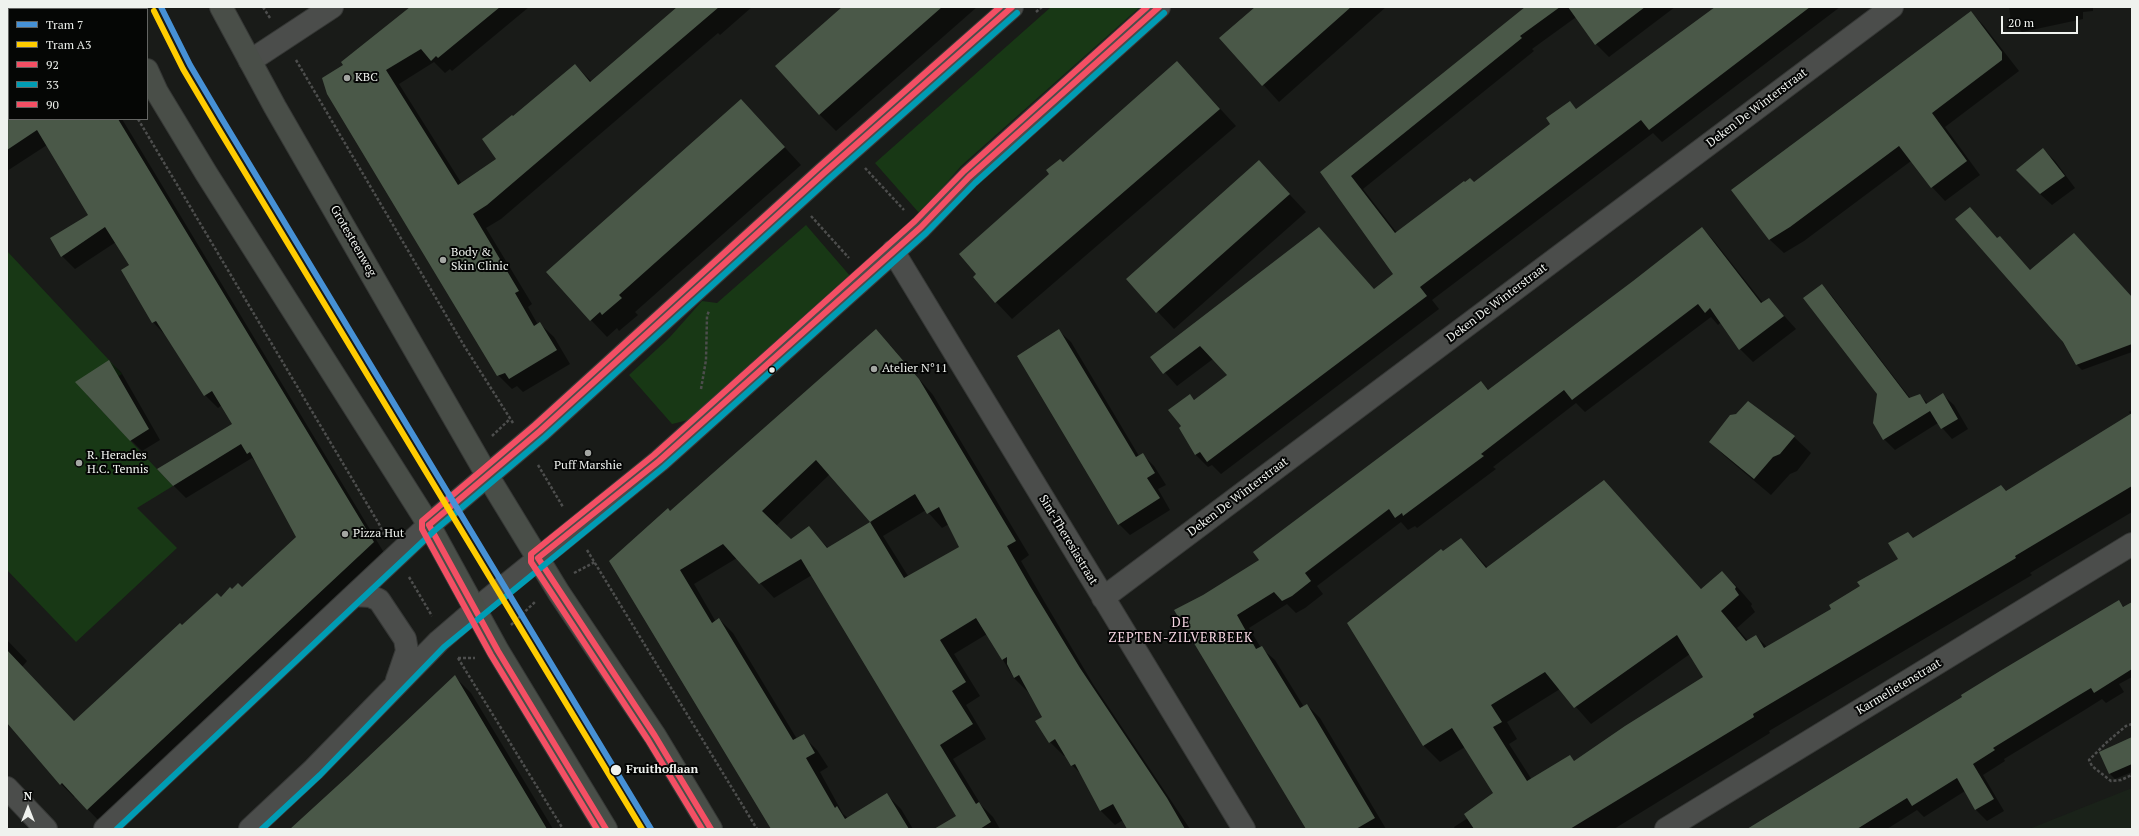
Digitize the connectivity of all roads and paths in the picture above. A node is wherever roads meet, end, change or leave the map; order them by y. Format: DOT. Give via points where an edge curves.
graph roads {
  1 [pos="221,7"];
  2 [pos="332,7"];
  3 [pos="1042,7"];
  4 [pos="1159,7"];
  5 [pos="1892,7"];
  6 [pos="1021,12"];
  7 [pos="250,60"];
  8 [pos="148,72"];
  9 [pos="139,120"];
  10 [pos="858,171"];
  11 [pos="816,210"];
  12 [pos="908,214"];
  13 [pos="810,215"];
  14 [pos="804,220"];
  15 [pos="892,251"];
  16 [pos="852,261"];
  17 [pos="712,305"];
  18 [pos="700,393"];
  19 [pos="487,475"];
  20 [pos="429,525"];
  21 [pos="2132,544"];
  22 [pos="397,557"];
  23 [pos="538,558"];
  24 [pos="595,562"];
  25 [pos="554,584"];
  26 [pos="354,596"];
  27 [pos="1103,598"];
  28 [pos="475,610"];
  29 [pos="521,629"];
  30 [pos="445,636"];
  31 [pos="526,638"];
  32 [pos="493,642"];
  33 [pos="458,658"];
  34 [pos="452,662"];
  35 [pos="396,683"];
  36 [pos="2132,724"];
  37 [pos="2132,775"];
  38 [pos="7,788"];
  39 [pos="46,829"];
  40 [pos="105,829"];
  41 [pos="250,829"];
  42 [pos="563,829"];
  43 [pos="606,829"];
  44 [pos="710,829"];
  45 [pos="1244,829"];
  46 [pos="1666,829"];
  1 -- 7 [label="main road, Grotesteenweg"];
  2 -- 7 [label="street"];
  3 -- 6 [label="path"];
  4 -- 15 [label="street" via="969,177 921,227"];
  5 -- 27 [label="street, Deken De Winterstraat"];
  6 -- 19 [label="street" via="820,178 540,431"];
  7 -- 19 [label="main road, Grotesteenweg"];
  8 -- 20 [label="main road" via="157,92 210,179"];
  9 -- 22 [label="path" via="380,524 385,540"];
  10 -- 12 [label="path" via="864,166"];
  11 -- 13 [label="path"];
  13 -- 14 [label="path"];
  13 -- 16 [label="path"];
  15 -- 23 [label="street" via="862,281 659,461"];
  15 -- 27 [label="street, Sint-Theresiastraat"];
  17 -- 18 [label="path" via="707,316 706,360"];
  19 -- 20 [label="street"];
  19 -- 23 [label="main road, Grotesteenweg"];
  20 -- 22 [label="street"];
  20 -- 28 [label="main road"];
  21 -- 46 [label="street, Karmelietenstraat"];
  22 -- 26 [label="street"];
  22 -- 30 [label="path"];
  23 -- 25 [label="main road"];
  23 -- 28 [label="street"];
  24 -- 25 [label="path"];
  25 -- 32 [label="path"];
  25 -- 44 [label="main road" via="655,736"];
  26 -- 35 [label="street" via="370,596 379,600 405,639 407,651"];
  26 -- 40 [label="street"];
  27 -- 45 [label="street, Sint-Theresiastraat"];
  28 -- 30 [label="street"];
  28 -- 32 [label="main road"];
  29 -- 31 [label="path"];
  30 -- 33 [label="path"];
  30 -- 35 [label="street"];
  32 -- 33 [label="path" via="474,659"];
  32 -- 43 [label="main road"];
  33 -- 34 [label="path"];
  33 -- 42 [label="path"];
  35 -- 41 [label="street" via="314,769"];
  36 -- 37 [label="path" via="2126,726 2089,760 2092,766 2110,781"];
  38 -- 39 [label="street"];
}
